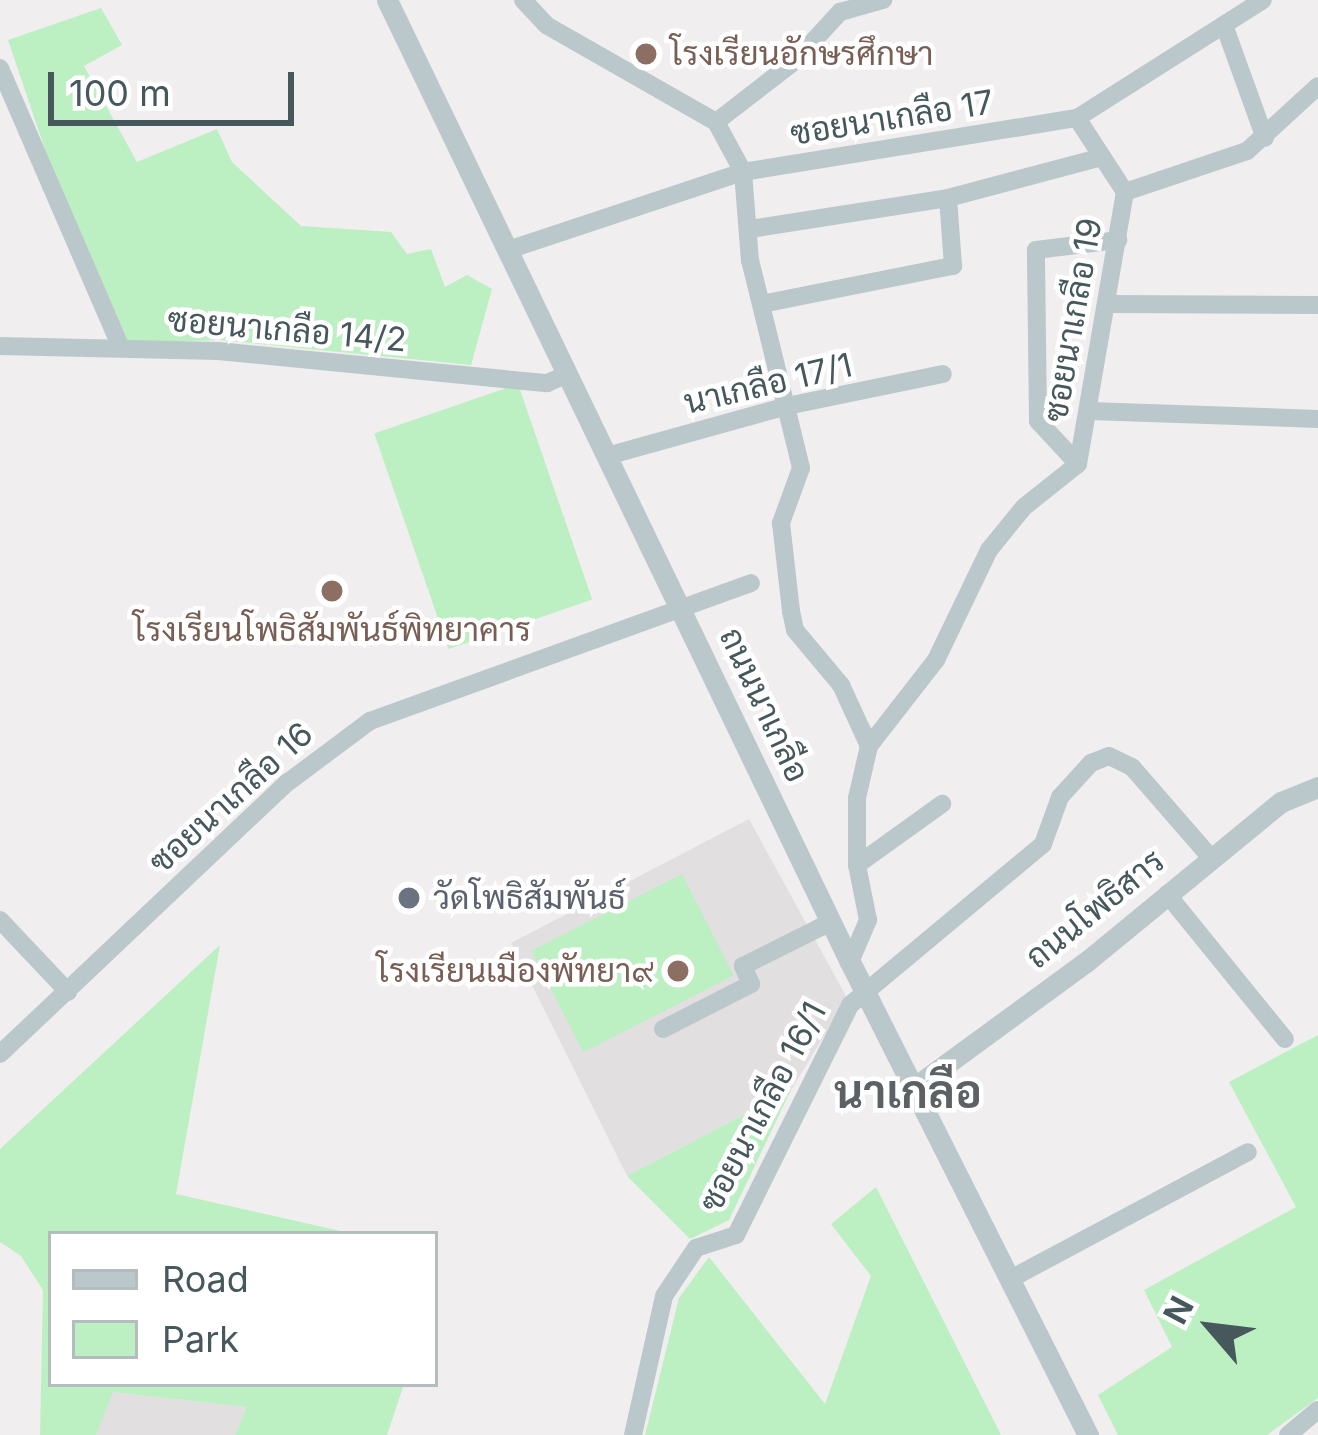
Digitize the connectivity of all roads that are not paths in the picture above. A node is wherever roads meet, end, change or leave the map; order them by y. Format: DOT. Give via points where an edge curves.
graph roads {
  1 [pos="387,0"];
  2 [pos="523,0"];
  3 [pos="883,0"];
  4 [pos="1263,0"];
  5 [pos="1224,25"];
  6 [pos="0,68"];
  7 [pos="1318,86"];
  8 [pos="1077,118"];
  9 [pos="716,122"];
  10 [pos="1265,138"];
  11 [pos="1102,157"];
  12 [pos="743,172"];
  13 [pos="1125,192"];
  14 [pos="948,198"];
  15 [pos="750,229"];
  16 [pos="1118,240"];
  17 [pos="508,250"];
  18 [pos="762,304"];
  19 [pos="1109,304"];
  20 [pos="1318,305"];
  21 [pos="0,346"];
  22 [pos="121,347"];
  23 [pos="568,374"];
  24 [pos="943,374"];
  25 [pos="787,406"];
  26 [pos="1090,411"];
  27 [pos="1318,419"];
  28 [pos="607,456"];
  29 [pos="1078,464"];
  30 [pos="751,583"];
  31 [pos="682,609"];
  32 [pos="869,746"];
  33 [pos="1318,787"];
  34 [pos="942,804"];
  35 [pos="1211,857"];
  36 [pos="856,865"];
  37 [pos="1166,894"];
  38 [pos="0,920"];
  39 [pos="831,922"];
  40 [pos="850,962"];
  41 [pos="68,992"];
  42 [pos="865,992"];
  43 [pos="663,1029"];
  44 [pos="1285,1039"];
  45 [pos="0,1054"];
  46 [pos="915,1087"];
  47 [pos="1248,1151"];
  48 [pos="1014,1277"];
  49 [pos="1318,1410"];
  50 [pos="633,1435"];
  51 [pos="1088,1435"];
  52 [pos="1288,1435"];
  1 -- 17 [label="street, ถนนนาเกลือ"];
  2 -- 9 [label="street" via="547,25"];
  3 -- 9 [label="street" via="840,12 795,61"];
  4 -- 5 [label="street, ซอยนาเกลือ 17"];
  5 -- 8 [label="street, ซอยนาเกลือ 17"];
  5 -- 10 [label="street"];
  6 -- 22 [label="street"];
  7 -- 10 [label="street, ซอยนาเกลือ 19"];
  8 -- 11 [label="street"];
  8 -- 12 [label="street, ซอยนาเกลือ 17"];
  9 -- 12 [label="street"];
  10 -- 13 [label="street, ซอยนาเกลือ 19"];
  11 -- 13 [label="street"];
  11 -- 14 [label="street"];
  12 -- 15 [label="street"];
  12 -- 17 [label="street, ซอยนาเกลือ 17"];
  13 -- 16 [label="street, ซอยนาเกลือ 19"];
  14 -- 15 [label="street"];
  14 -- 18 [label="street" via="953,266"];
  15 -- 18 [label="street"];
  16 -- 19 [label="street, ซอยนาเกลือ 19"];
  16 -- 29 [label="street" via="1036,250 1038,421"];
  17 -- 23 [label="street, ถนนนาเกลือ"];
  18 -- 25 [label="street"];
  19 -- 20 [label="street"];
  19 -- 26 [label="street, ซอยนาเกลือ 19"];
  21 -- 22 [label="street, ซอยนาเกลือ 14/2"];
  22 -- 23 [label="street, ซอยนาเกลือ 14/2" via="547,382"];
  23 -- 28 [label="street, ถนนนาเกลือ"];
  24 -- 25 [label="street, นาเกลือ 17/1"];
  25 -- 28 [label="street, นาเกลือ 17/1"];
  25 -- 32 [label="street" via="801,469 781,523 795,630 841,685"];
  26 -- 27 [label="street"];
  26 -- 29 [label="street, ซอยนาเกลือ 19"];
  28 -- 31 [label="street, ถนนนาเกลือ"];
  29 -- 32 [label="street, ซอยนาเกลือ 19" via="1024,507 989,550 936,660"];
  30 -- 31 [label="street, ซอยนาเกลือ 16"];
  31 -- 39 [label="street, ถนนนาเกลือ"];
  31 -- 41 [label="street, ซอยนาเกลือ 16" via="355,730 286,782"];
  32 -- 36 [label="street, ซอยนาเกลือ 19" via="857,799"];
  33 -- 35 [label="street, ถนนโพธิสาร" via="1281,802"];
  34 -- 36 [label="street"];
  35 -- 37 [label="street, ถนนโพธิสาร"];
  35 -- 42 [label="street, ซอยนาเกลือ 16/1" via="1132,767 1100,759 1060,797 1043,844"];
  36 -- 40 [label="street, ซอยนาเกลือ 19" via="868,920"];
  37 -- 44 [label="street"];
  37 -- 46 [label="street, ถนนโพธิสาร"];
  38 -- 41 [label="street"];
  39 -- 40 [label="street, ถนนนาเกลือ"];
  39 -- 43 [label="street" via="743,966 752,984"];
  40 -- 42 [label="street, ถนนนาเกลือ"];
  41 -- 45 [label="street, ซอยนาเกลือ 16"];
  42 -- 46 [label="street, ถนนนาเกลือ"];
  42 -- 50 [label="street, ซอยนาเกลือ 16/1" via="792,1109 736,1235 696,1248 664,1296"];
  46 -- 48 [label="street, ถนนนาเกลือ"];
  47 -- 48 [label="street"];
  48 -- 51 [label="street, ถนนนาเกลือ"];
  49 -- 52 [label="street"];
}
